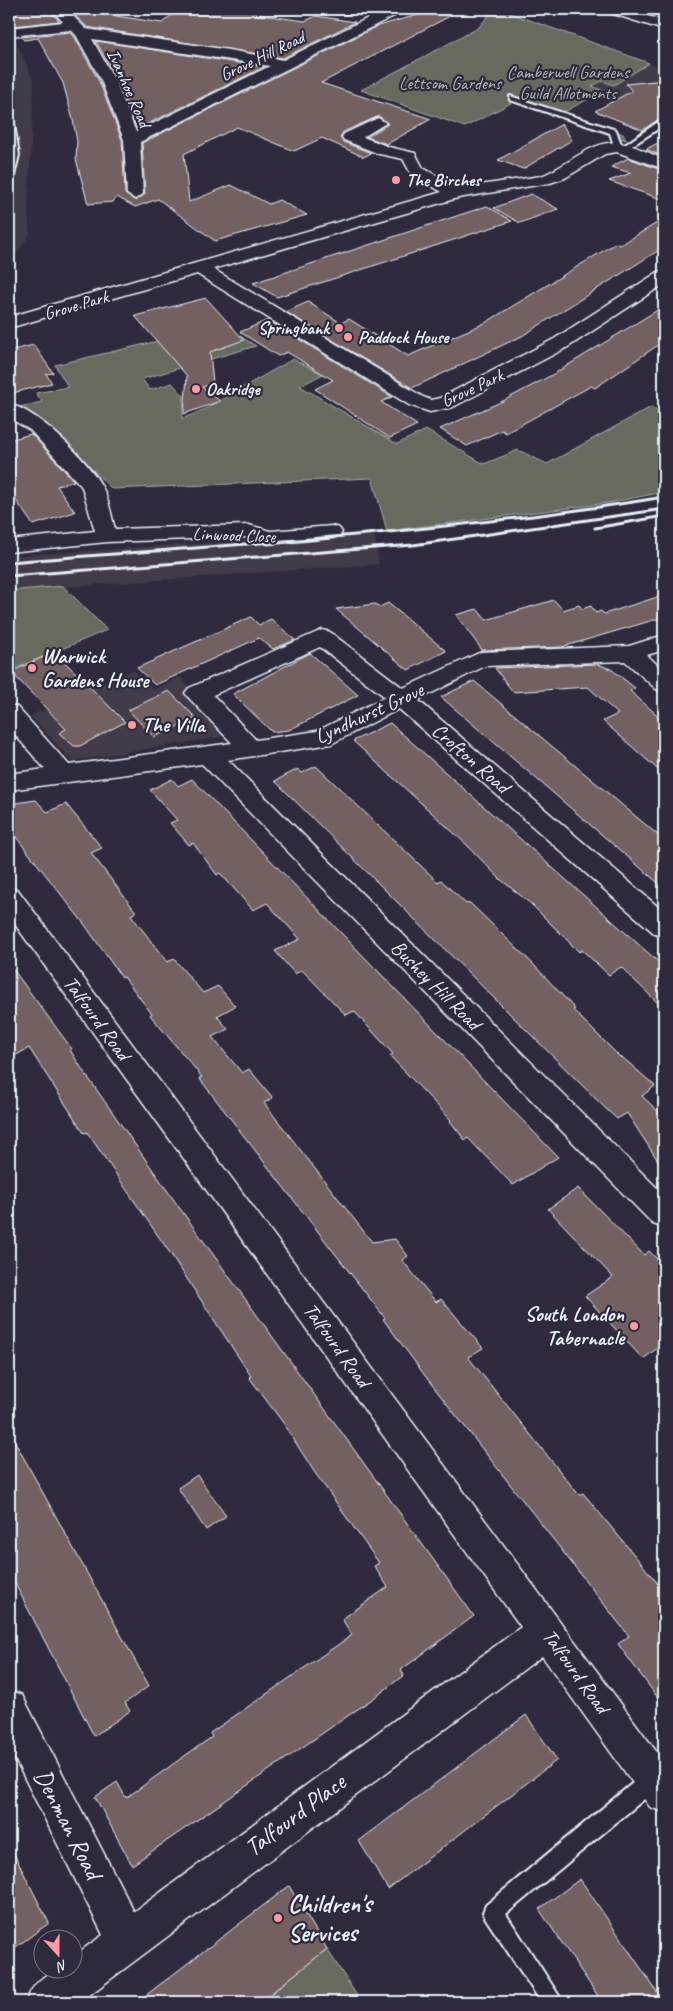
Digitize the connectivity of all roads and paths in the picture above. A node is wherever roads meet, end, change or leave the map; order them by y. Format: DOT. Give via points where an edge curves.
graph roads {
  1 [pos="58,9"];
  2 [pos="309,9"];
  3 [pos="410,9"];
  4 [pos="612,9"];
  5 [pos="395,10"];
  6 [pos="664,26"];
  7 [pos="79,29"];
  8 [pos="9,32"];
  9 [pos="286,66"];
  10 [pos="513,98"];
  11 [pos="664,122"];
  12 [pos="378,123"];
  13 [pos="132,140"];
  14 [pos="621,148"];
  15 [pos="664,164"];
  16 [pos="456,193"];
  17 [pos="135,194"];
  18 [pos="201,269"];
  19 [pos="664,276"];
  20 [pos="9,323"];
  21 [pos="9,410"];
  22 [pos="332,532"];
  23 [pos="107,536"];
  24 [pos="9,546"];
  25 [pos="664,642"];
  26 [pos="630,653"];
  27 [pos="664,684"];
  28 [pos="402,699"];
  29 [pos="9,713"];
  30 [pos="251,749"];
  31 [pos="208,756"];
  32 [pos="64,775"];
  33 [pos="9,782"];
  34 [pos="9,897"];
  35 [pos="664,927"];
  36 [pos="664,1215"];
  37 [pos="546,1630"];
  38 [pos="9,1708"];
  39 [pos="659,1785"];
  40 [pos="127,1940"];
  41 [pos="46,2002"];
  42 [pos="553,2002"];
  1 -- 7 [label="street, Ivanhoe Road"];
  2 -- 5 [label="street"];
  3 -- 5 [label="street, Grove Hill Road"];
  4 -- 6 [label="street"];
  5 -- 9 [label="street, Grove Hill Road"];
  7 -- 8 [label="street"];
  7 -- 9 [label="street"];
  7 -- 13 [label="street, Ivanhoe Road" via="108,80"];
  9 -- 13 [label="street, Grove Hill Road"];
  10 -- 14 [label="lane" via="613,132"];
  11 -- 14 [label="lane"];
  12 -- 16 [label="street" via="350,137 385,151 409,156 418,171"];
  13 -- 17 [label="street, Ivanhoe Road"];
  14 -- 15 [label="street"];
  14 -- 16 [label="street, Grove Park" via="600,150 559,175 544,180"];
  16 -- 18 [label="street, Grove Park"];
  18 -- 19 [label="street, Grove Park" via="416,401 430,406 446,403 561,344"];
  18 -- 20 [label="street, Grove Park"];
  21 -- 23 [label="street" via="37,426 92,486"];
  22 -- 23 [label="street, Linwood Close" via="268,538 249,532"];
  23 -- 24 [label="street, Linwood Close"];
  25 -- 26 [label="street, Lyndhurst Grove"];
  26 -- 27 [label="street"];
  26 -- 28 [label="street, Lyndhurst Grove" via="481,658"];
  28 -- 30 [label="street, Lyndhurst Grove" via="323,738"];
  28 -- 30 [label="street, Crofton Road" via="322,637 197,693"];
  28 -- 35 [label="street, Crofton Road"];
  29 -- 32 [label="street"];
  30 -- 31 [label="street, Lyndhurst Grove"];
  31 -- 32 [label="street, Lyndhurst Grove"];
  31 -- 36 [label="street, Bushey Hill Road"];
  32 -- 33 [label="street, Lyndhurst Grove"];
  34 -- 37 [label="street, Talfourd Road"];
  37 -- 39 [label="street, Talfourd Road"];
  37 -- 40 [label="street, Talfourd Place"];
  38 -- 40 [label="street, Denman Road"];
  39 -- 42 [label="lane" via="493,1912"];
  40 -- 41 [label="street, Talfourd Place"];
}
